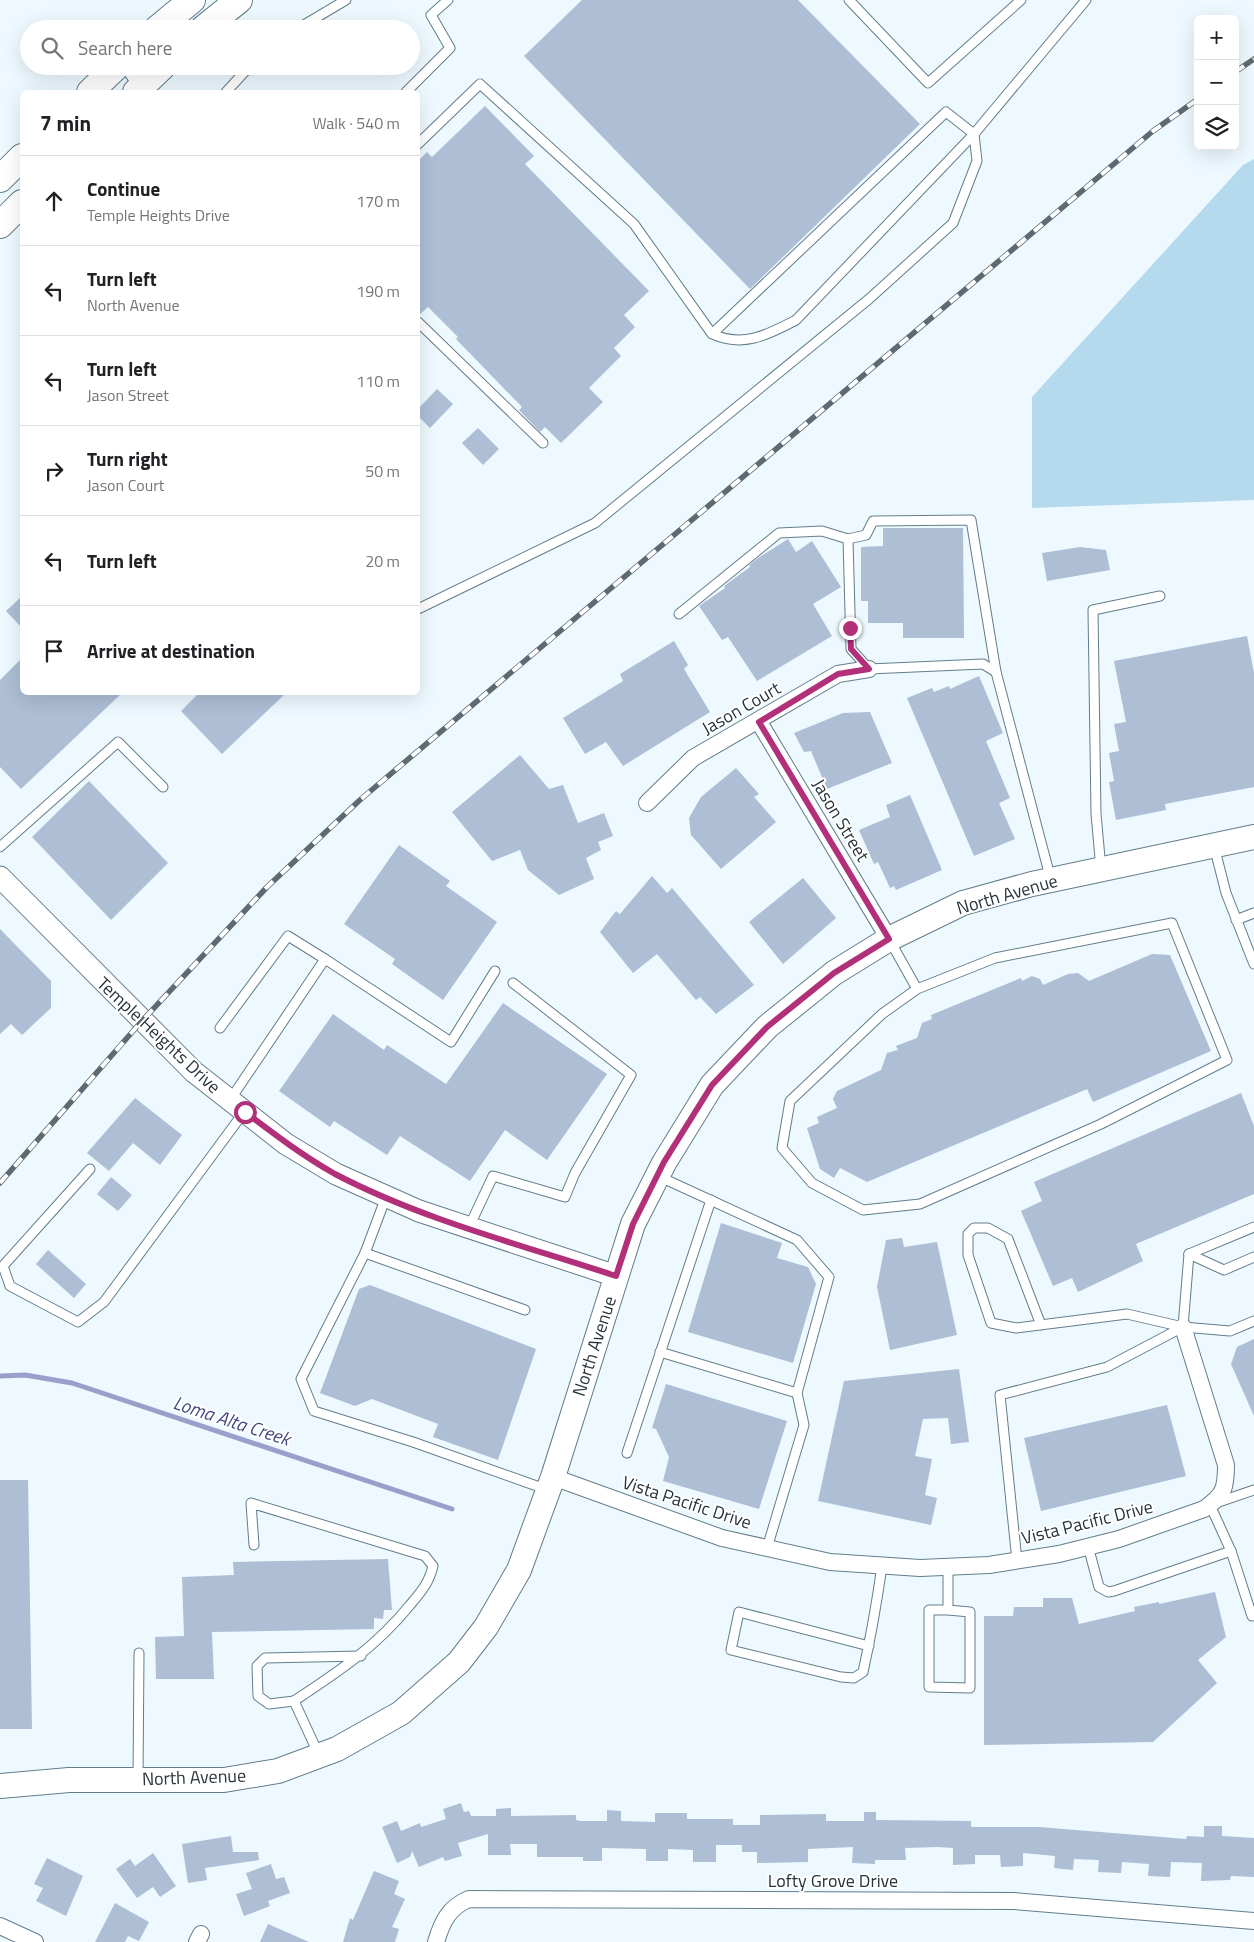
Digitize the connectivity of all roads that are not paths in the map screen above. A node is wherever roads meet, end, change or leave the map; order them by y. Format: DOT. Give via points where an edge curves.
graph roads {
  1 [pos="192,0"];
  2 [pos="239,0"];
  3 [pos="346,0"];
  4 [pos="448,0"];
  5 [pos="849,0"];
  6 [pos="1021,0"];
  7 [pos="1086,0"];
  8 [pos="168,20"];
  9 [pos="214,20"];
  10 [pos="310,20"];
  11 [pos="108,75"];
  12 [pos="130,75"];
  13 [pos="155,75"];
  14 [pos="242,75"];
  15 [pos="92,90"];
  16 [pos="140,90"];
  17 [pos="142,90"];
  18 [pos="228,90"];
  19 [pos="408,90"];
  20 [pos="974,134"];
  21 [pos="420,142"];
  22 [pos="20,159"];
  23 [pos="0,179"];
  24 [pos="20,205"];
  25 [pos="0,225"];
  26 [pos="420,324"];
  27 [pos="712,334"];
  28 [pos="543,443"];
  29 [pos="848,539"];
  30 [pos="1160,596"];
  31 [pos="420,608"];
  32 [pos="679,614"];
  33 [pos="869,669"];
  34 [pos="996,672"];
  35 [pos="759,722"];
  36 [pos="163,787"];
  37 [pos="647,804"];
  38 [pos="1254,837"];
  39 [pos="0,846"];
  40 [pos="1214,846"];
  41 [pos="1101,870"];
  42 [pos="0,877"];
  43 [pos="1051,880"];
  44 [pos="1254,913"];
  45 [pos="1236,920"];
  46 [pos="889,939"];
  47 [pos="325,959"];
  48 [pos="1254,964"];
  49 [pos="495,971"];
  50 [pos="513,983"];
  51 [pos="918,989"];
  52 [pos="220,1028"];
  53 [pos="237,1106"];
  54 [pos="90,1169"];
  55 [pos="657,1176"];
  56 [pos="386,1196"];
  57 [pos="711,1200"];
  58 [pos="1254,1227"];
  59 [pos="469,1228"];
  60 [pos="365,1253"];
  61 [pos="1189,1254"];
  62 [pos="1254,1257"];
  63 [pos="616,1276"];
  64 [pos="525,1310"];
  65 [pos="1254,1321"];
  66 [pos="1041,1325"];
  67 [pos="1183,1327"];
  68 [pos="660,1352"];
  69 [pos="797,1393"];
  70 [pos="627,1452"];
  71 [pos="550,1483"];
  72 [pos="1254,1490"];
  73 [pos="1210,1505"];
  74 [pos="254,1545"];
  75 [pos="1088,1546"];
  76 [pos="767,1548"];
  77 [pos="1231,1551"];
  78 [pos="1017,1560"];
  79 [pos="882,1566"];
  80 [pos="948,1567"];
  81 [pos="948,1610"];
  82 [pos="1252,1616"];
  83 [pos="869,1646"];
  84 [pos="139,1653"];
  85 [pos="361,1656"];
  86 [pos="294,1701"];
  87 [pos="320,1756"];
  88 [pos="138,1780"];
  89 [pos="0,1786"];
  90 [pos="1254,1921"];
  91 [pos="4,1927"];
  92 [pos="35,1942"];
  93 [pos="436,1942"];
  1 -- 8 [label="main road"];
  2 -- 9 [label="main road"];
  3 -- 10 [label="lane"];
  4 -- 19 [label="lane" via="432,15 450,48"];
  5 -- 6 [label="lane" via="928,83"];
  7 -- 20 [label="lane"];
  11 -- 15 [label="main road"];
  12 -- 16 [label="lane"];
  13 -- 17 [label="main road"];
  14 -- 18 [label="lane"];
  20 -- 27 [label="lane" via="796,320 764,336 728,342"];
  20 -- 27 [label="lane" via="946,112"];
  20 -- 31 [label="lane" via="977,161 953,223 869,299 595,523"];
  21 -- 27 [label="lane" via="480,84 634,224"];
  22 -- 23 [label="main road"];
  24 -- 25 [label="main road"];
  26 -- 28 [label="lane"];
  29 -- 32 [label="lane" via="822,530 779,533"];
  29 -- 33 [label="lane" via="851,649"];
  29 -- 34 [label="lane" via="866,534 873,521 971,520"];
  30 -- 41 [label="lane" via="1093,610 1096,814"];
  33 -- 34 [label="lane" via="983,664"];
  33 -- 35 [label="street, Jason Court" via="838,674"];
  34 -- 43 [label="lane"];
  35 -- 37 [label="street, Jason Court" via="693,758"];
  35 -- 46 [label="street, Jason Street"];
  36 -- 39 [label="lane" via="118,742"];
  38 -- 40 [label="main road, North Avenue"];
  40 -- 41 [label="main road, North Avenue"];
  40 -- 45 [label="lane"];
  41 -- 43 [label="main road, North Avenue"];
  42 -- 53 [label="street, Temple Heights Drive" via="148,1028 194,1072"];
  43 -- 46 [label="main road, North Avenue" via="963,904"];
  44 -- 45 [label="lane"];
  45 -- 48 [label="lane"];
  46 -- 51 [label="lane"];
  46 -- 55 [label="main road, North Avenue" via="834,973 767,1027 712,1085"];
  47 -- 49 [label="lane" via="450,1042"];
  47 -- 52 [label="lane" via="288,936"];
  47 -- 53 [label="lane"];
  50 -- 59 [label="lane" via="631,1075 575,1173 566,1197 493,1176"];
  51 -- 51 [label="lane" via="994,958 1172,923 1227,1060 1101,1124 920,1204 863,1210 812,1182 782,1148 790,1101 882,1014"];
  53 -- 54 [label="lane" via="104,1302 78,1322 10,1286 3,1266"];
  53 -- 56 [label="street, Temple Heights Drive" via="294,1149 336,1174"];
  55 -- 57 [label="lane"];
  55 -- 63 [label="main road, North Avenue" via="633,1224"];
  56 -- 59 [label="street, Temple Heights Drive"];
  56 -- 60 [label="lane"];
  57 -- 68 [label="lane"];
  57 -- 69 [label="lane" via="797,1240 829,1277"];
  58 -- 61 [label="lane"];
  59 -- 63 [label="street, Temple Heights Drive"];
  60 -- 64 [label="lane"];
  60 -- 71 [label="lane" via="301,1379 314,1411"];
  61 -- 62 [label="lane" via="1224,1270"];
  61 -- 67 [label="lane"];
  63 -- 71 [label="main road, North Avenue"];
  65 -- 67 [label="lane" via="1230,1331"];
  66 -- 66 [label="lane" via="1016,1328 991,1323 968,1255 968,1234 974,1228 988,1228 1008,1239"];
  66 -- 67 [label="lane" via="1127,1314"];
  67 -- 73 [label="street, Vista Pacific Drive" via="1226,1464 1226,1486"];
  67 -- 78 [label="lane" via="1107,1367 1000,1395"];
  68 -- 69 [label="lane"];
  68 -- 70 [label="lane"];
  69 -- 76 [label="lane" via="804,1425"];
  71 -- 76 [label="street, Vista Pacific Drive" via="722,1538"];
  71 -- 87 [label="main road, North Avenue" via="519,1570 486,1627 459,1662 400,1713"];
  72 -- 73 [label="lane"];
  73 -- 75 [label="street, Vista Pacific Drive" via="1127,1536"];
  73 -- 77 [label="lane"];
  74 -- 85 [label="lane" via="251,1503 424,1556 433,1566 430,1581 390,1630"];
  75 -- 77 [label="lane" via="1099,1587 1108,1592"];
  75 -- 78 [label="street, Vista Pacific Drive"];
  76 -- 79 [label="street, Vista Pacific Drive" via="830,1562"];
  77 -- 82 [label="lane"];
  78 -- 80 [label="street, Vista Pacific Drive"];
  79 -- 80 [label="street, Vista Pacific Drive"];
  79 -- 83 [label="lane"];
  80 -- 81 [label="lane"];
  81 -- 81 [label="lane" via="929,1610 929,1687 970,1688 970,1612"];
  83 -- 83 [label="lane" via="739,1612 731,1650 854,1678 863,1672"];
  84 -- 88 [label="lane"];
  85 -- 86 [label="lane"];
  85 -- 86 [label="lane" via="265,1658 257,1666 258,1696 269,1704"];
  86 -- 87 [label="lane"];
  87 -- 88 [label="main road, North Avenue" via="278,1770 224,1780"];
  88 -- 89 [label="main road, North Avenue" via="69,1780"];
  90 -- 93 [label="street, Lofty Grove Drive" via="1014,1901 469,1899 459,1903 443,1919"];
  91 -- 92 [label="street"];
}
